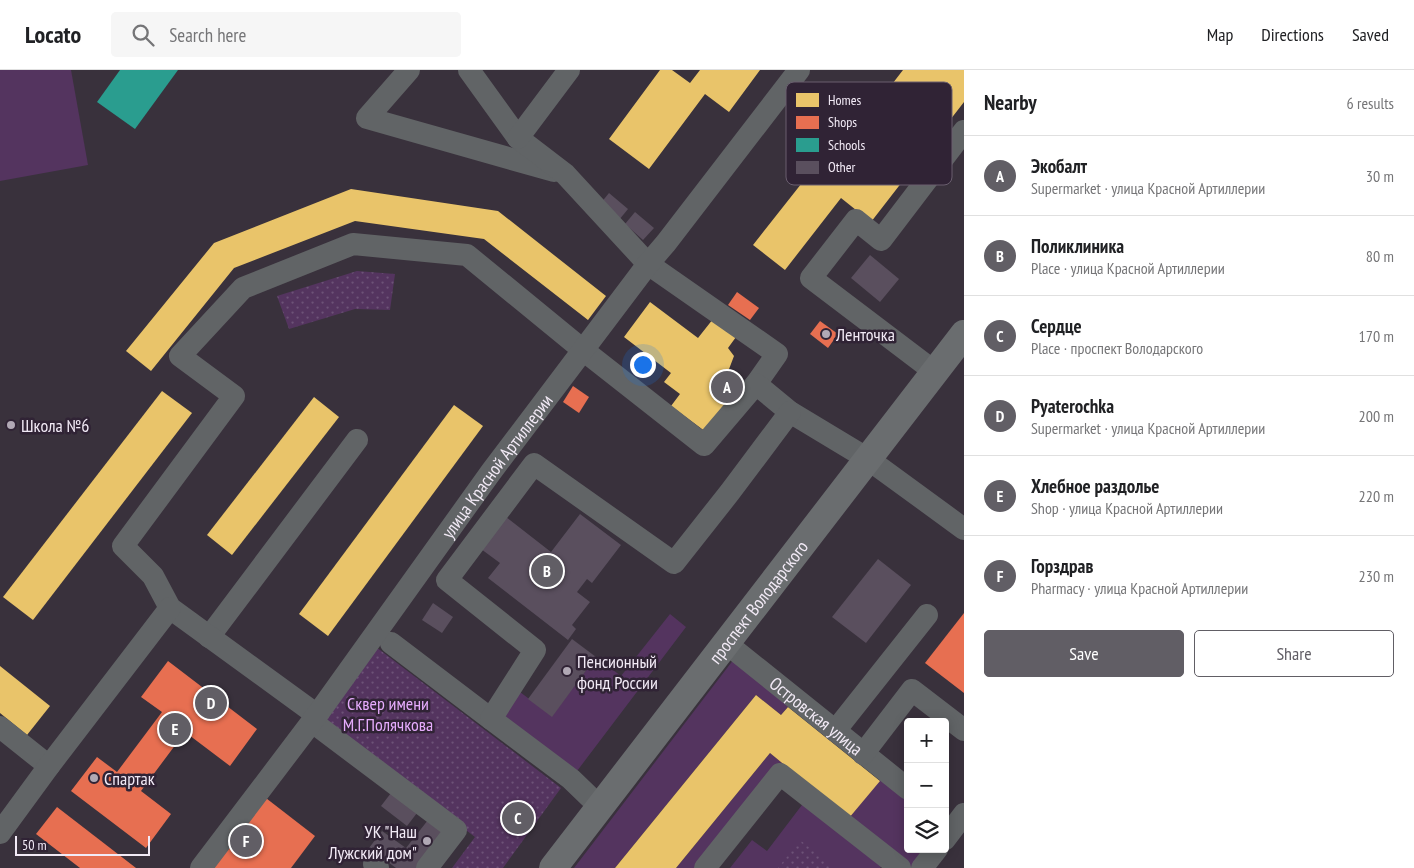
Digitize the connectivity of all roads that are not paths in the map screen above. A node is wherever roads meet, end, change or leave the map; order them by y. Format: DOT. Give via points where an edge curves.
graph roads {
  1 [pos="409,70"];
  2 [pos="469,70"];
  3 [pos="569,70"];
  4 [pos="799,70"];
  5 [pos="790,82"];
  6 [pos="786,87"];
  7 [pos="964,131"];
  8 [pos="518,138"];
  9 [pos="952,147"];
  10 [pos="565,174"];
  11 [pos="923,185"];
  12 [pos="648,264"];
  13 [pos="964,334"];
  14 [pos="583,350"];
  15 [pos="935,372"];
  16 [pos="756,384"];
  17 [pos="790,412"];
  18 [pos="357,440"];
  19 [pos="868,459"];
  20 [pos="964,529"];
  21 [pos="170,608"];
  22 [pos="927,615"];
  23 [pos="209,637"];
  24 [pos="391,642"];
  25 [pos="726,643"];
  26 [pos="491,719"];
  27 [pos="318,721"];
  28 [pos="0,727"];
  29 [pos="964,730"];
  30 [pos="835,731"];
  31 [pos="863,754"];
  32 [pos="49,766"];
  33 [pos="904,786"];
  34 [pos="600,807"];
  35 [pos="0,833"];
  36 [pos="934,853"];
  37 [pos="201,868"];
  38 [pos="427,868"];
  39 [pos="553,868"];
  40 [pos="705,868"];
  41 [pos="900,868"];
  42 [pos="922,868"];
  1 -- 10 [label="street" via="366,118"];
  2 -- 8 [label="street"];
  3 -- 8 [label="street"];
  4 -- 5 [label="street, улица Красной Артиллерии"];
  6 -- 12 [label="street, улица Красной Артиллерии"];
  7 -- 9 [label="street"];
  8 -- 10 [label="street"];
  10 -- 12 [label="street"];
  11 -- 15 [label="street" via="881,240 856,220 811,278"];
  12 -- 14 [label="street, улица Красной Артиллерии"];
  12 -- 16 [label="street" via="777,354"];
  13 -- 15 [label="main road, проспект Володарского"];
  14 -- 16 [label="street" via="704,445"];
  14 -- 21 [label="street" via="467,255 353,244 243,288 180,356 234,396 123,546 153,576"];
  14 -- 27 [label="street, улица Красной Артиллерии" via="491,472"];
  15 -- 19 [label="main road, проспект Володарского"];
  16 -- 17 [label="street"];
  17 -- 19 [label="street"];
  17 -- 26 [label="street" via="674,563 534,464 447,580 535,650"];
  18 -- 23 [label="street"];
  19 -- 20 [label="street"];
  19 -- 25 [label="main road, проспект Володарского"];
  21 -- 23 [label="street"];
  21 -- 32 [label="street"];
  22 -- 30 [label="street"];
  23 -- 27 [label="street"];
  24 -- 26 [label="street"];
  25 -- 30 [label="street, Островская улица"];
  25 -- 34 [label="main road, проспект Володарского"];
  26 -- 34 [label="street" via="571,780"];
  27 -- 37 [label="street, улица Красной Артиллерии"];
  27 -- 38 [label="street" via="456,830"];
  28 -- 32 [label="street"];
  29 -- 31 [label="street" via="912,690"];
  30 -- 31 [label="street, Островская улица"];
  31 -- 33 [label="street, Островская улица"];
  32 -- 35 [label="street"];
  34 -- 39 [label="main road, проспект Володарского"];
  36 -- 42 [label="street"];
  40 -- 41 [label="street" via="780,774"];
}
